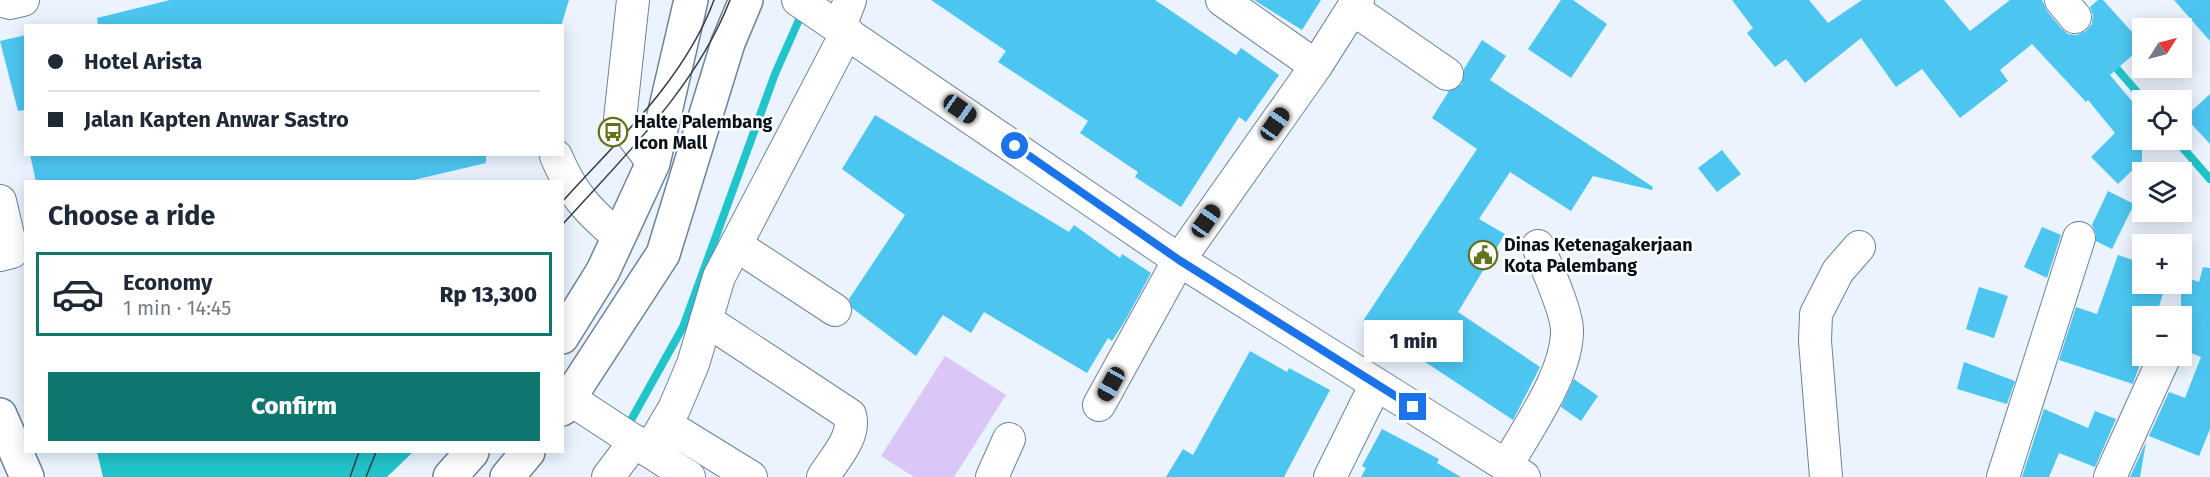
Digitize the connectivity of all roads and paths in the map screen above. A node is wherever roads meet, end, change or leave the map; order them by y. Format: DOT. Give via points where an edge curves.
graph roads {
  1 [pos="0,0"];
  2 [pos="23,0"];
  3 [pos="633,0"];
  4 [pos="691,0"];
  5 [pos="746,0"];
  6 [pos="1222,0"];
  7 [pos="1356,4"];
  8 [pos="832,15"];
  9 [pos="1316,66"];
  10 [pos="1447,74"];
  11 [pos="556,156"];
  12 [pos="653,163"];
  13 [pos="0,201"];
  14 [pos="619,237"];
  15 [pos="2079,238"];
  16 [pos="736,245"];
  17 [pos="1538,246"];
  18 [pos="1859,248"];
  19 [pos="0,255"];
  20 [pos="1179,260"];
  21 [pos="603,271"];
  22 [pos="835,309"];
  23 [pos="706,320"];
  24 [pos="564,334"];
  25 [pos="2160,366"];
  26 [pos="1376,384"];
  27 [pos="1100,405"];
  28 [pos="576,408"];
  29 [pos="0,415"];
  30 [pos="665,424"];
  31 [pos="1009,440"];
  32 [pos="637,443"];
  33 [pos="471,453"];
  34 [pos="527,453"];
  35 [pos="1515,472"];
  36 [pos="27,477"];
  37 [pos="450,477"];
  38 [pos="507,477"];
  39 [pos="608,477"];
  40 [pos="689,477"];
  41 [pos="751,477"];
  42 [pos="823,477"];
  43 [pos="992,477"];
  44 [pos="1330,477"];
  45 [pos="1826,477"];
  46 [pos="2003,477"];
  47 [pos="2110,477"];
  1 -- 2 [label="street"];
  3 -- 12 [label="street" via="620,119"];
  4 -- 12 [label="main road"];
  5 -- 28 [label="main road" via="728,43 663,254"];
  6 -- 9 [label="street"];
  7 -- 9 [label="street"];
  7 -- 10 [label="street"];
  8 -- 16 [label="street"];
  8 -- 20 [label="street"];
  9 -- 20 [label="street"];
  11 -- 14 [label="street" via="568,185 587,210"];
  12 -- 14 [label="main road"];
  13 -- 19 [label="street" via="12,252"];
  14 -- 21 [label="main road"];
  15 -- 46 [label="street"];
  16 -- 22 [label="street"];
  16 -- 23 [label="street" via="719,277"];
  17 -- 35 [label="street" via="1567,327 1566,345 1562,366"];
  18 -- 45 [label="street" via="1838,271 1816,314"];
  20 -- 26 [label="street"];
  20 -- 27 [label="street"];
  21 -- 24 [label="main road"];
  21 -- 28 [label="main road" via="578,350"];
  23 -- 30 [label="street" via="693,364"];
  23 -- 42 [label="street" via="850,415 850,433"];
  25 -- 47 [label="street"];
  26 -- 35 [label="street"];
  26 -- 44 [label="street"];
  28 -- 32 [label="street"];
  29 -- 36 [label="main road"];
  30 -- 32 [label="street"];
  30 -- 41 [label="street"];
  31 -- 43 [label="street"];
  32 -- 39 [label="street"];
  32 -- 40 [label="street"];
  33 -- 37 [label="main road"];
  34 -- 38 [label="main road"];
}
